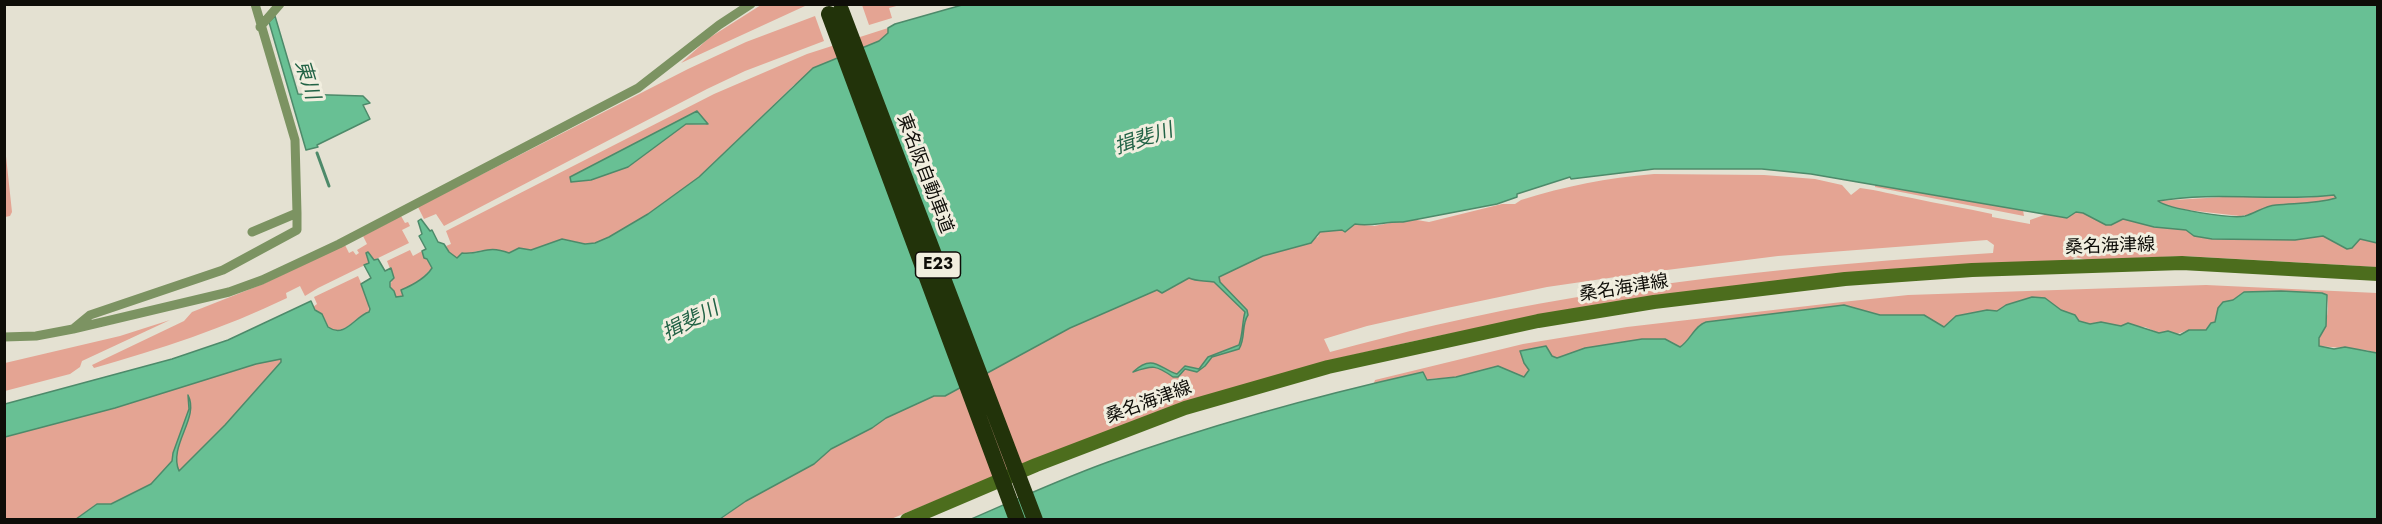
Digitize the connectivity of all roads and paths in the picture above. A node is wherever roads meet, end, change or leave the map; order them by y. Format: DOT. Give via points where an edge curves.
graph roads {
  1 [pos="266,4"];
  2 [pos="280,4"];
  3 [pos="751,4"];
  4 [pos="256,9"];
  5 [pos="260,27"];
  6 [pos="297,213"];
  7 [pos="252,232"];
  8 [pos="2378,274"];
  9 [pos="73,329"];
  10 [pos="4,337"];
  11 [pos="907,519"];
  12 [pos="1017,519"];
  13 [pos="1035,519"];
  1 -- 4 [label="street"];
  2 -- 5 [label="street"];
  3 -- 9 [label="street" via="638,88 339,244 229,292"];
  4 -- 5 [label="street"];
  5 -- 6 [label="street" via="295,140"];
  6 -- 7 [label="street"];
  6 -- 9 [label="street" via="297,231 223,270 90,315"];
  8 -- 11 [label="main road, 桑名海津線" via="2182,263 1972,270 1845,279 1654,302 1538,321 1329,367 1185,408"];
  9 -- 10 [label="street"];
  12 -- 13 [label="highway, 東名阪自動車道 / E23, bridge" via="835,12"];
}
